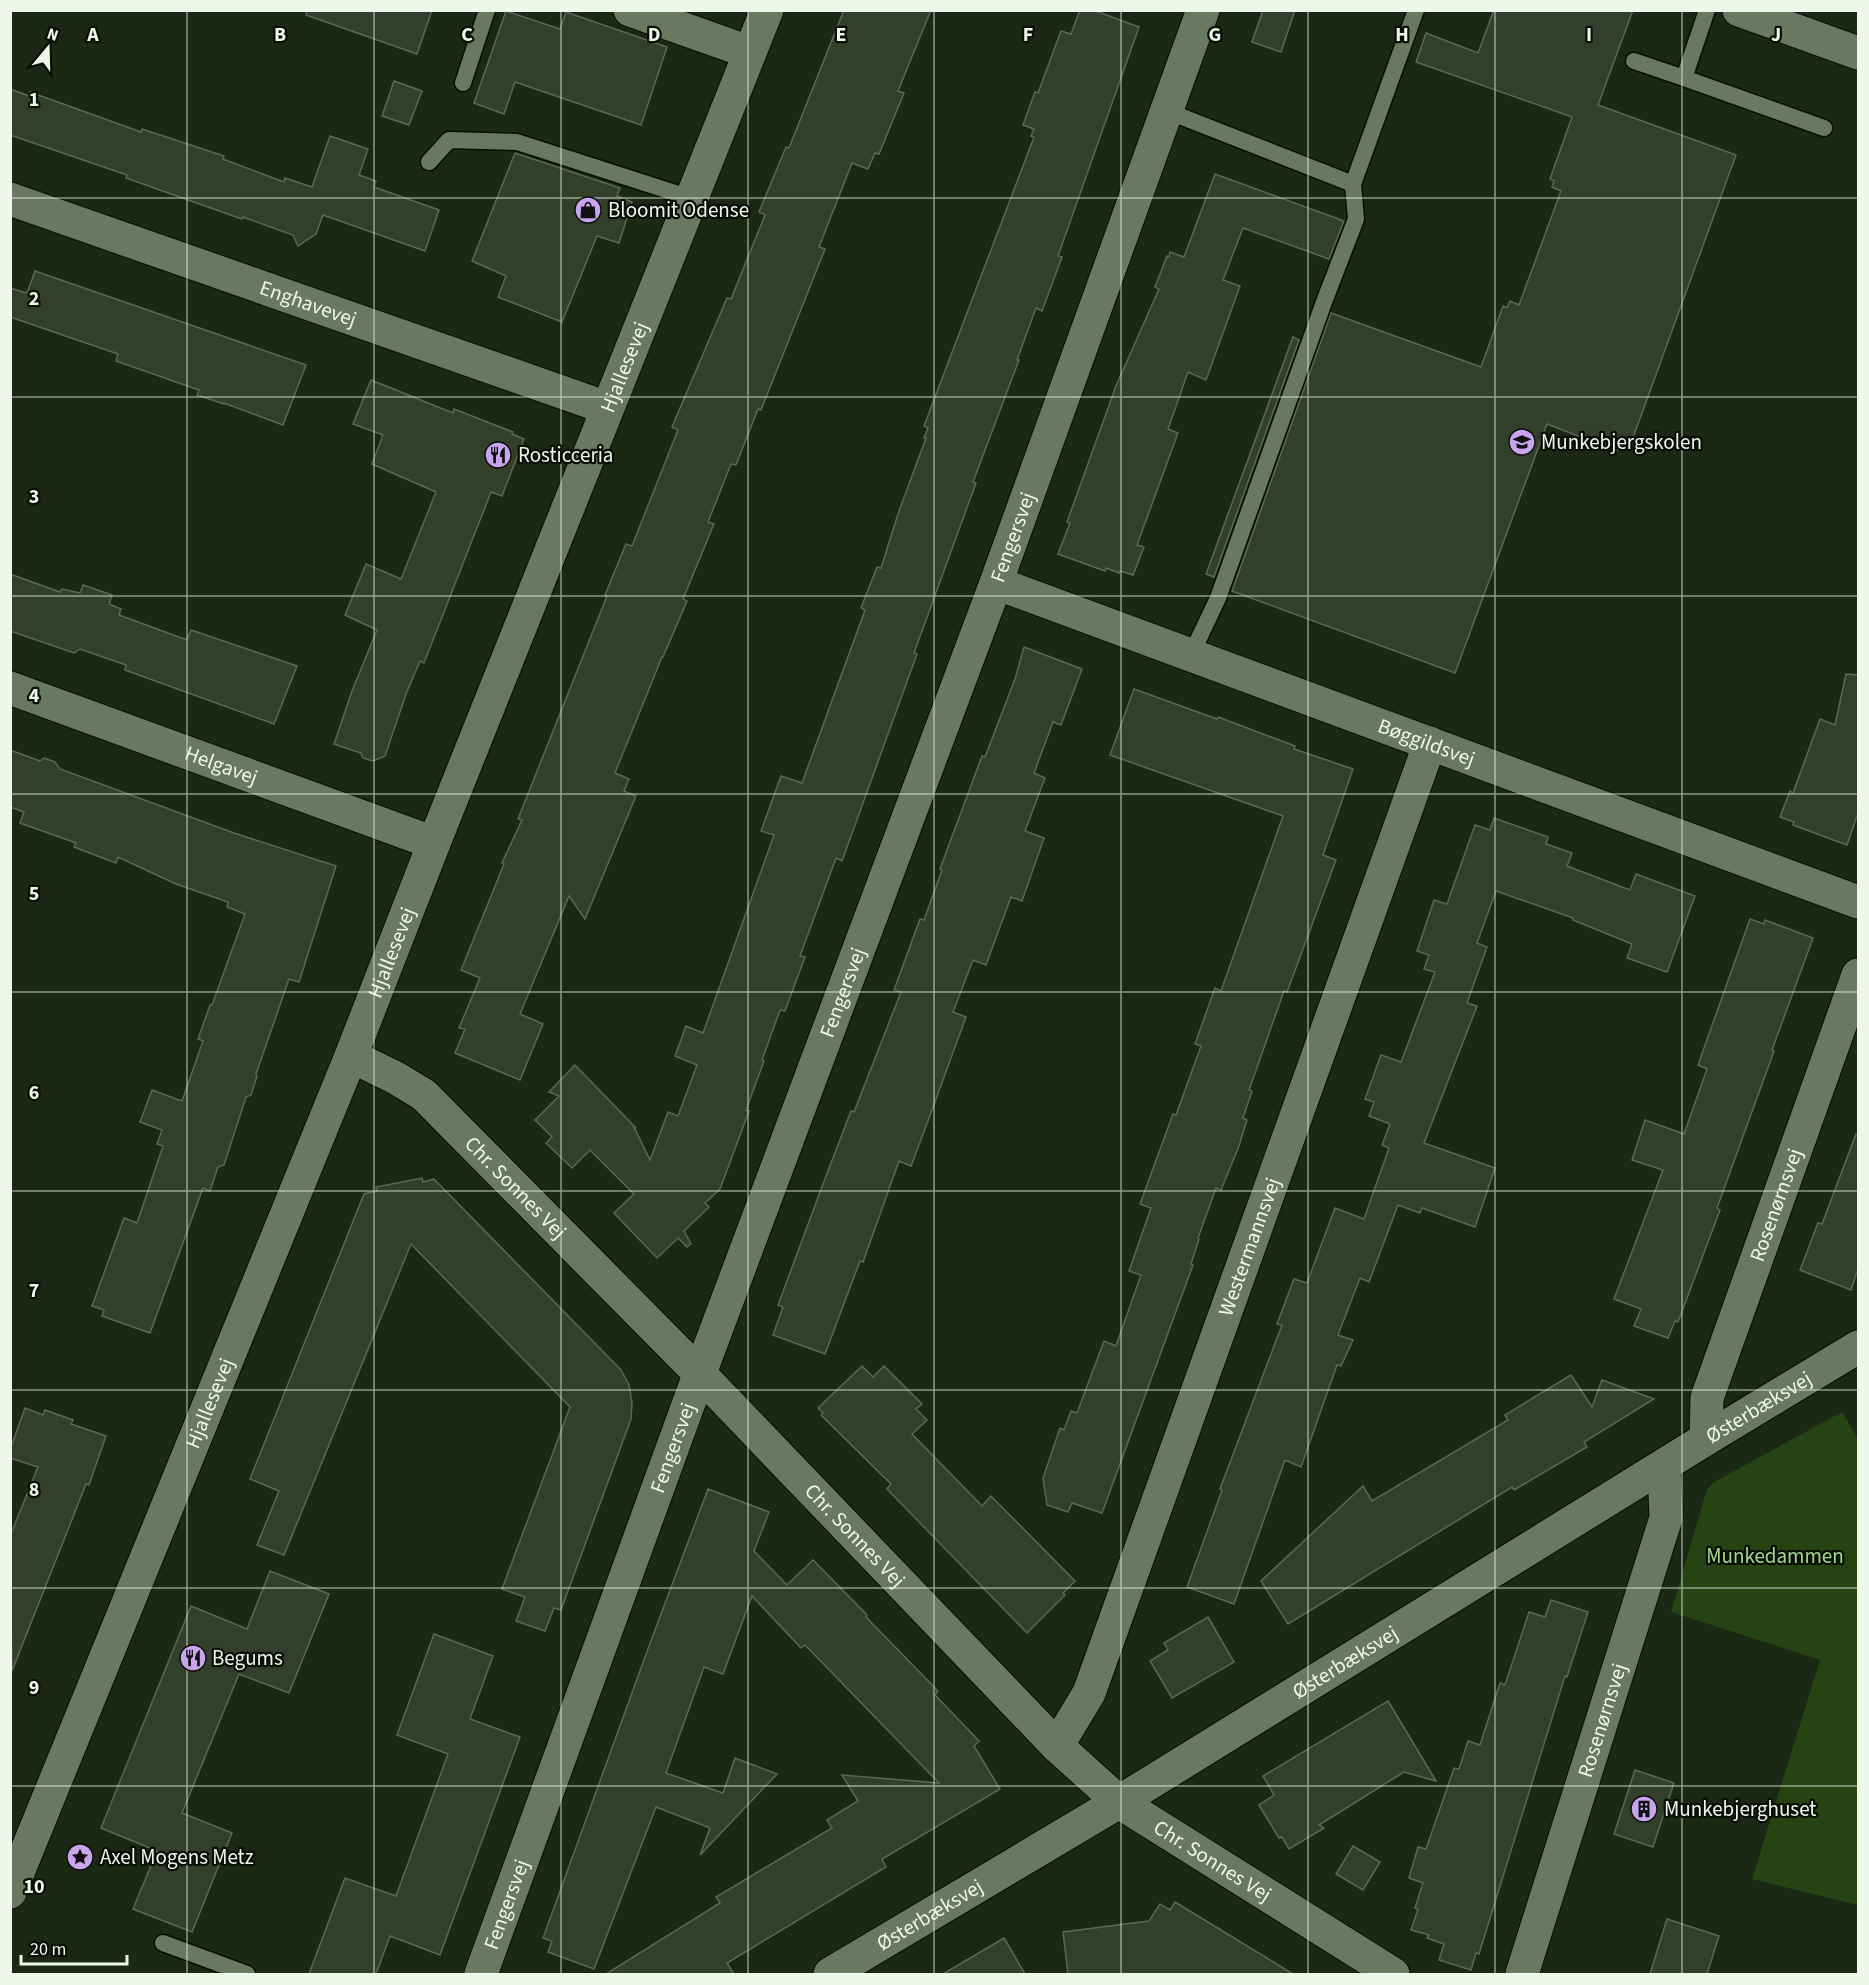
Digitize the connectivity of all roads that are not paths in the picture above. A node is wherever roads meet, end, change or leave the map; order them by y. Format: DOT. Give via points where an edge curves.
graph roads {
  1 [pos="487,10"];
  2 [pos="630,10"];
  3 [pos="767,10"];
  4 [pos="1203,10"];
  5 [pos="1416,10"];
  6 [pos="1707,10"];
  7 [pos="1739,10"];
  8 [pos="749,52"];
  9 [pos="1858,53"];
  10 [pos="1634,61"];
  11 [pos="1684,78"];
  12 [pos="463,83"];
  13 [pos="1167,111"];
  14 [pos="1824,128"];
  15 [pos="429,162"];
  16 [pos="1353,184"];
  17 [pos="691,198"];
  18 [pos="10,199"];
  19 [pos="607,408"];
  20 [pos="996,583"];
  21 [pos="1191,655"];
  22 [pos="10,688"];
  23 [pos="1430,744"];
  24 [pos="434,843"];
  25 [pos="1858,902"];
  26 [pos="1858,975"];
  27 [pos="351,1056"];
  28 [pos="1858,1347"];
  29 [pos="700,1374"];
  30 [pos="1706,1439"];
  31 [pos="1664,1466"];
  32 [pos="1057,1746"];
  33 [pos="1119,1802"];
  34 [pos="10,1892"];
  35 [pos="163,1943"];
  36 [pos="247,1974"];
  37 [pos="481,1974"];
  38 [pos="830,1974"];
  39 [pos="1393,1974"];
  40 [pos="1522,1974"];
  1 -- 12 [label="lane"];
  2 -- 8 [label="street"];
  3 -- 8 [label="street, Hjallesevej"];
  4 -- 13 [label="street, Fengersvej"];
  5 -- 16 [label="lane"];
  6 -- 11 [label="lane"];
  7 -- 9 [label="street"];
  8 -- 17 [label="street, Hjallesevej"];
  10 -- 11 [label="lane"];
  11 -- 14 [label="lane"];
  13 -- 16 [label="lane"];
  13 -- 20 [label="street, Fengersvej"];
  15 -- 17 [label="lane" via="449,140 517,142"];
  16 -- 21 [label="lane" via="1356,219 1218,598"];
  17 -- 19 [label="street, Hjallesevej"];
  18 -- 19 [label="street, Enghavevej"];
  19 -- 24 [label="street, Hjallesevej"];
  20 -- 21 [label="street, Bøggildsvej"];
  20 -- 29 [label="street, Fengersvej"];
  21 -- 23 [label="street, Bøggildsvej"];
  22 -- 24 [label="street, Helgavej"];
  23 -- 25 [label="street, Bøggildsvej"];
  23 -- 32 [label="street, Westermannsvej" via="1089,1693"];
  24 -- 27 [label="street, Hjallesevej"];
  26 -- 30 [label="street, Rosenørnsvej" via="1707,1398"];
  27 -- 29 [label="street, Chr. Sonnes Vej" via="424,1095"];
  27 -- 34 [label="street, Hjallesevej"];
  28 -- 30 [label="street, Østerbæksvej"];
  29 -- 32 [label="street, Chr. Sonnes Vej"];
  29 -- 37 [label="street, Fengersvej"];
  30 -- 31 [label="street, Østerbæksvej"];
  31 -- 33 [label="street, Østerbæksvej"];
  31 -- 40 [label="street, Rosenørnsvej" via="1666,1518"];
  32 -- 33 [label="street, Chr. Sonnes Vej"];
  33 -- 38 [label="street, Østerbæksvej"];
  33 -- 39 [label="street, Chr. Sonnes Vej"];
  35 -- 36 [label="lane"];
}
